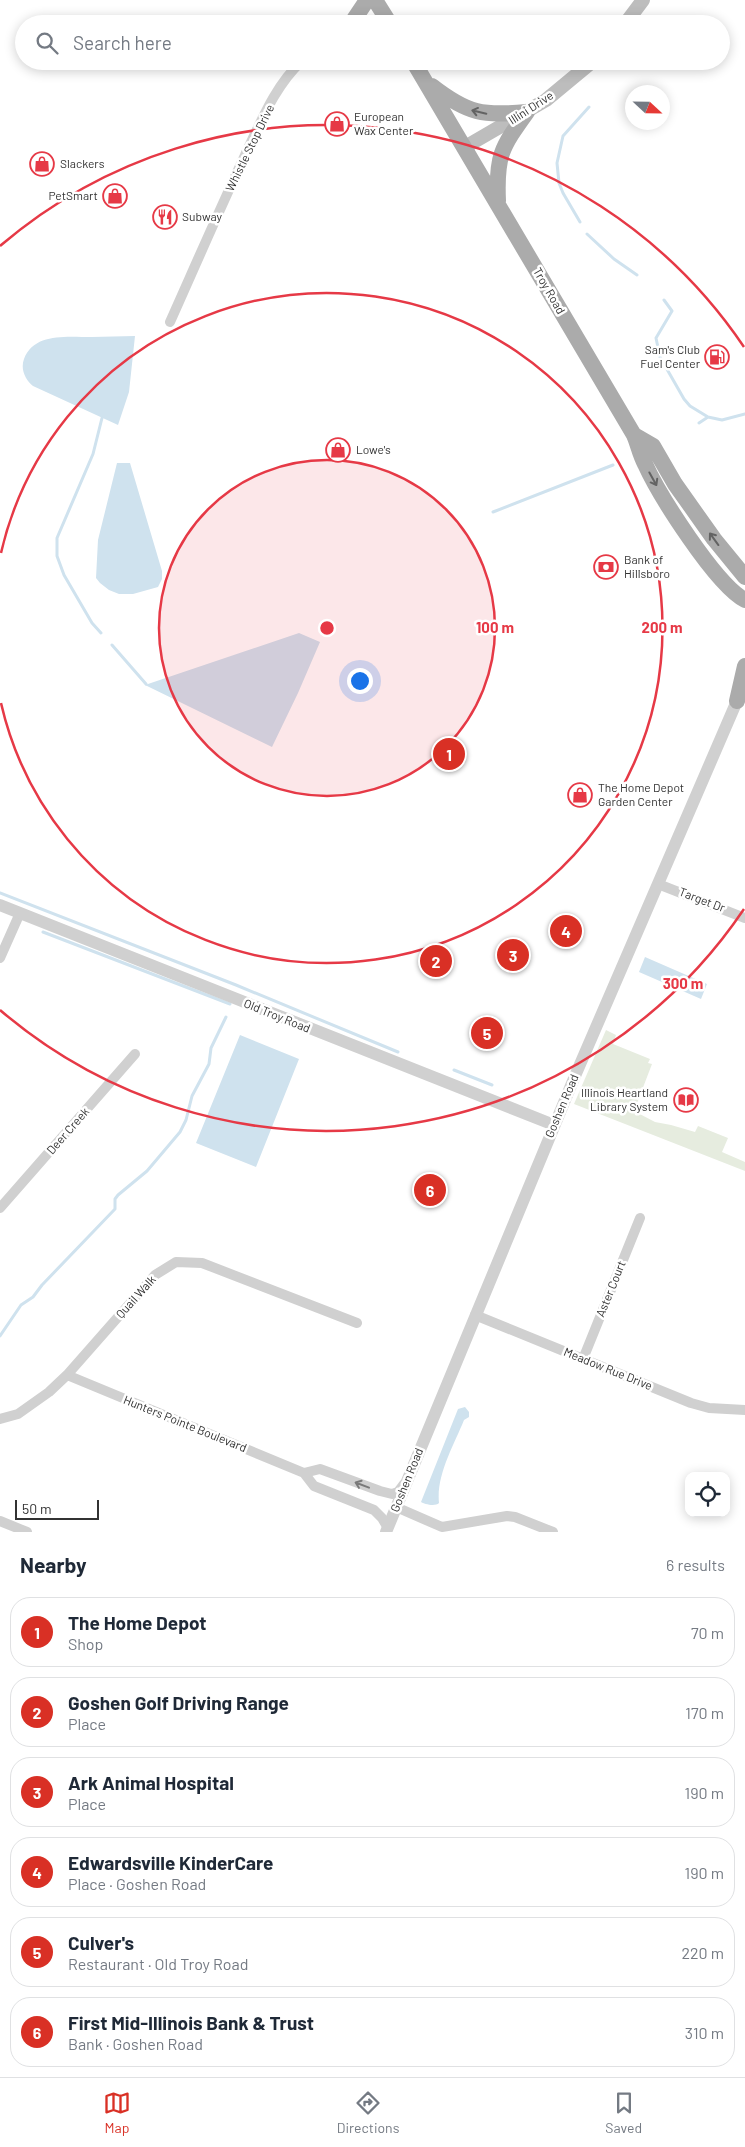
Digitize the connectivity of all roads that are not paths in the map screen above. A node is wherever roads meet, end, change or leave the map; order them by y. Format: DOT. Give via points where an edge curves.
graph roads {
  1 [pos="367,0"];
  2 [pos="376,0"];
  3 [pos="643,0"];
  4 [pos="357,15"];
  5 [pos="385,15"];
  6 [pos="632,15"];
  7 [pos="292,70"];
  8 [pos="418,70"];
  9 [pos="583,70"];
  10 [pos="424,79"];
  11 [pos="527,112"];
  12 [pos="465,147"];
  13 [pos="498,203"];
  14 [pos="170,322"];
  15 [pos="634,435"];
  16 [pos="742,572"];
  17 [pos="743,603"];
  18 [pos="745,666"];
  19 [pos="742,691"];
  20 [pos="658,884"];
  21 [pos="0,905"];
  22 [pos="20,913"];
  23 [pos="745,918"];
  24 [pos="0,958"];
  25 [pos="135,1054"];
  26 [pos="554,1125"];
  27 [pos="0,1208"];
  28 [pos="640,1218"];
  29 [pos="475,1315"];
  30 [pos="356,1323"];
  31 [pos="583,1359"];
  32 [pos="67,1375"];
  33 [pos="745,1410"];
  34 [pos="0,1419"];
  35 [pos="304,1473"];
  36 [pos="405,1484"];
  37 [pos="396,1507"];
  38 [pos="0,1521"];
  39 [pos="441,1529"];
  40 [pos="387,1530"];
  41 [pos="27,1532"];
  42 [pos="553,1532"];
  1 -- 4 [label="main road"];
  2 -- 5 [label="main road"];
  3 -- 6 [label="main road"];
  7 -- 14 [label="street, Whistle Stop Drive" via="255,136"];
  8 -- 10 [label="main road, Troy Road"];
  9 -- 11 [label="main road, Illini Drive"];
  11 -- 10 [label="main road, one-way" via="476,112 445,96"];
  10 -- 12 [label="main road, Troy Road"];
  11 -- 12 [label="main road, Illini Drive"];
  11 -- 13 [label="main road" via="502,151 498,164"];
  12 -- 13 [label="main road, Troy Road"];
  13 -- 15 [label="main road, Troy Road"];
  16 -- 15 [label="main road, Troy Road, one-way" via="675,484 653,446"];
  15 -- 17 [label="main road, Troy Road, one-way" via="644,463 673,513"];
  18 -- 19 [label="main road"];
  19 -- 20 [label="street, Goshen Road"];
  20 -- 23 [label="street, Target Dr"];
  20 -- 26 [label="street, Goshen Road"];
  21 -- 22 [label="street, Old Troy Road"];
  22 -- 24 [label="street"];
  22 -- 26 [label="street, Old Troy Road"];
  25 -- 27 [label="street, Deer Creek"];
  26 -- 29 [label="street, Goshen Road"];
  28 -- 31 [label="street, Aster Court"];
  29 -- 31 [label="street, Meadow Rue Drive"];
  29 -- 36 [label="street, Goshen Road"];
  30 -- 32 [label="street, Quail Walk" via="202,1263 176,1262 155,1274"];
  31 -- 33 [label="street, Meadow Rue Drive" via="691,1403 709,1408"];
  32 -- 34 [label="street, Quail Walk" via="23,1411"];
  32 -- 35 [label="street, Hunters Pointe Boulevard"];
  36 -- 35 [label="street, Hunters Pointe Boulevard, one-way" via="392,1494 320,1469"];
  35 -- 40 [label="street, Hunters Pointe Boulevard" via="314,1486 374,1510"];
  36 -- 37 [label="street, Goshen Road"];
  37 -- 39 [label="street"];
  37 -- 40 [label="street, Goshen Road"];
  38 -- 41 [label="street"];
  39 -- 42 [label="street" via="507,1516"];
}
